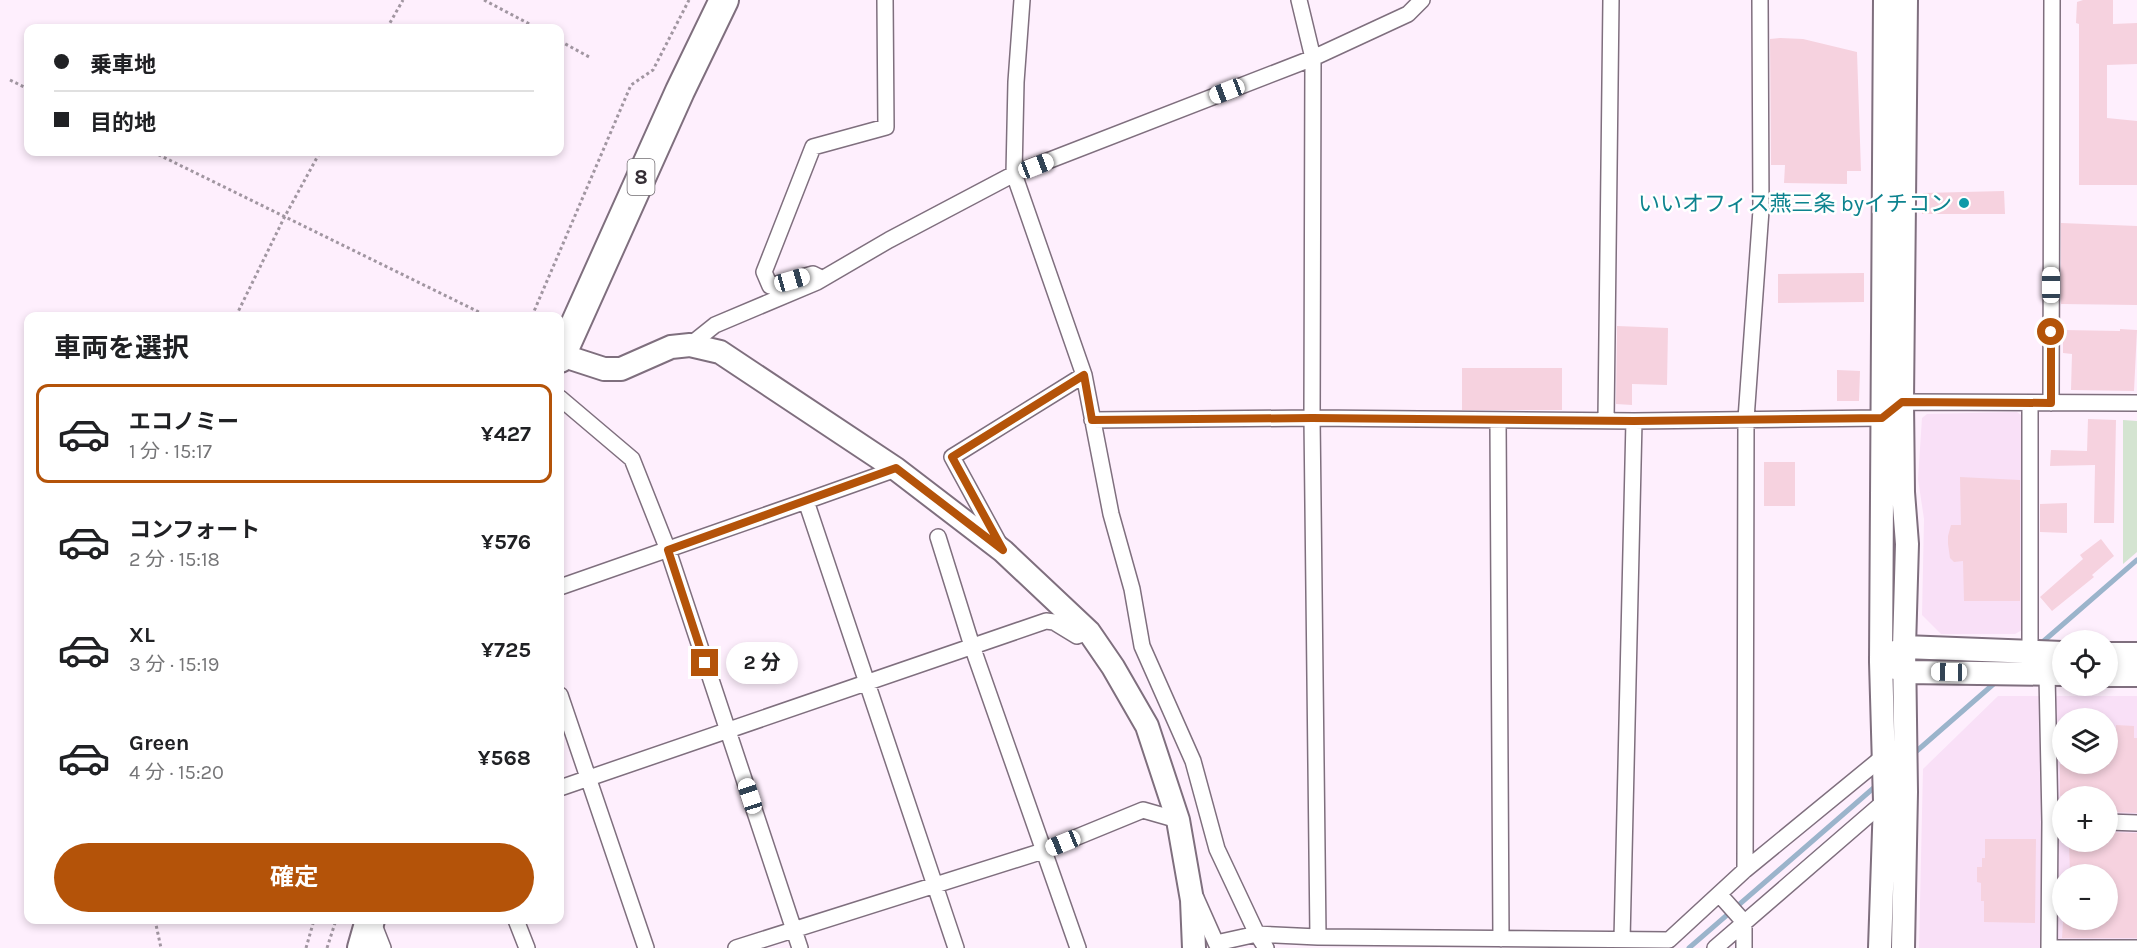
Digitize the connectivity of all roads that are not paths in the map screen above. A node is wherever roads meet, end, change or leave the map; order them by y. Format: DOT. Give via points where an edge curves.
graph roads {
  1 [pos="724,0"];
  2 [pos="885,0"];
  3 [pos="1022,0"];
  4 [pos="1299,0"];
  5 [pos="1422,0"];
  6 [pos="1611,0"];
  7 [pos="1760,0"];
  8 [pos="1886,0"];
  9 [pos="1906,0"];
  10 [pos="2052,0"];
  11 [pos="1312,58"];
  12 [pos="1014,174"];
  13 [pos="822,279"];
  14 [pos="690,345"];
  15 [pos="564,348"];
  16 [pos="564,358"];
  17 [pos="1084,375"];
  18 [pos="564,401"];
  19 [pos="1902,402"];
  20 [pos="2051,403"];
  21 [pos="2137,403"];
  22 [pos="2030,404"];
  23 [pos="1312,418"];
  24 [pos="1882,418"];
  25 [pos="1746,419"];
  26 [pos="1092,420"];
  27 [pos="1606,420"];
  28 [pos="1498,421"];
  29 [pos="1634,421"];
  30 [pos="896,468"];
  31 [pos="806,501"];
  32 [pos="938,537"];
  33 [pos="668,550"];
  34 [pos="1003,550"];
  35 [pos="564,586"];
  36 [pos="1089,632"];
  37 [pos="972,646"];
  38 [pos="1904,647"];
  39 [pos="2118,654"];
  40 [pos="2137,654"];
  41 [pos="2041,659"];
  42 [pos="1881,662"];
  43 [pos="1905,672"];
  44 [pos="2118,675"];
  45 [pos="2137,675"];
  46 [pos="866,684"];
  47 [pos="564,708"];
  48 [pos="728,730"];
  49 [pos="1884,756"];
  50 [pos="586,779"];
  51 [pos="2053,786"];
  52 [pos="564,787"];
  53 [pos="1885,801"];
  54 [pos="1178,820"];
  55 [pos="2118,822"];
  56 [pos="2137,823"];
  57 [pos="1043,851"];
  58 [pos="2054,852"];
  59 [pos="1745,870"];
  60 [pos="1189,883"];
  61 [pos="934,884"];
  62 [pos="1723,898"];
  63 [pos="1742,920"];
  64 [pos="370,924"];
  65 [pos="373,924"];
  66 [pos="518,924"];
  67 [pos="793,928"];
  68 [pos="1257,934"];
  69 [pos="1318,937"];
  70 [pos="1501,939"];
  71 [pos="1622,940"];
  72 [pos="1670,944"];
  73 [pos="362,948"];
  74 [pos="383,948"];
  75 [pos="527,948"];
  76 [pos="646,948"];
  77 [pos="736,948"];
  78 [pos="800,948"];
  79 [pos="956,948"];
  80 [pos="1078,948"];
  81 [pos="1194,948"];
  82 [pos="1266,948"];
  83 [pos="1715,948"];
  84 [pos="1744,948"];
  85 [pos="1880,948"];
  86 [pos="1903,948"];
  87 [pos="2049,948"];
  88 [pos="2137,948"];
  1 -- 15 [label="highway, 8"];
  2 -- 13 [label="street" via="886,128 813,147 764,272 770,286 813,274"];
  3 -- 12 [label="street"];
  4 -- 11 [label="street"];
  5 -- 11 [label="street" via="1408,14"];
  6 -- 27 [label="street"];
  7 -- 25 [label="street" via="1761,210"];
  8 -- 24 [label="street"];
  9 -- 19 [label="street"];
  10 -- 20 [label="street"];
  11 -- 12 [label="street"];
  11 -- 23 [label="street"];
  12 -- 13 [label="street"];
  12 -- 17 [label="street"];
  13 -- 14 [label="street" via="715,325"];
  14 -- 16 [label="street" via="671,347 621,369 604,369"];
  14 -- 30 [label="street" via="720,352"];
  17 -- 26 [label="street"];
  17 -- 34 [label="street" via="952,457"];
  18 -- 33 [label="street" via="632,459"];
  19 -- 22 [label="street"];
  19 -- 24 [label="street"];
  19 -- 38 [label="street" via="1907,544"];
  20 -- 21 [label="street"];
  20 -- 22 [label="street"];
  22 -- 41 [label="street"];
  23 -- 26 [label="street"];
  23 -- 28 [label="street"];
  23 -- 69 [label="street"];
  24 -- 25 [label="street"];
  24 -- 42 [label="street"];
  25 -- 29 [label="street"];
  25 -- 59 [label="street"];
  26 -- 68 [label="street" via="1142,646 1193,761 1217,849"];
  27 -- 28 [label="street"];
  27 -- 29 [label="street"];
  28 -- 70 [label="street"];
  29 -- 71 [label="street"];
  30 -- 31 [label="street"];
  30 -- 34 [label="street"];
  31 -- 33 [label="street"];
  31 -- 46 [label="street"];
  32 -- 37 [label="street"];
  33 -- 35 [label="street"];
  33 -- 48 [label="street"];
  34 -- 36 [label="street"];
  36 -- 37 [label="street" via="1077,636 1046,621"];
  36 -- 54 [label="street" via="1147,726"];
  37 -- 46 [label="street"];
  37 -- 57 [label="street"];
  38 -- 41 [label="street"];
  38 -- 42 [label="street"];
  38 -- 43 [label="street"];
  39 -- 40 [label="street"];
  41 -- 43 [label="street" via="1993,673"];
  41 -- 51 [label="street"];
  42 -- 43 [label="street"];
  42 -- 49 [label="street"];
  43 -- 86 [label="street"];
  44 -- 45 [label="street"];
  46 -- 48 [label="street"];
  46 -- 61 [label="street"];
  47 -- 50 [label="street"];
  48 -- 50 [label="street"];
  48 -- 67 [label="street"];
  49 -- 53 [label="street"];
  49 -- 59 [label="street"];
  50 -- 52 [label="street"];
  50 -- 76 [label="street"];
  53 -- 63 [label="street"];
  53 -- 85 [label="street"];
  54 -- 57 [label="street" via="1143,810"];
  54 -- 60 [label="street"];
  55 -- 56 [label="street"];
  57 -- 61 [label="street"];
  57 -- 80 [label="street"];
  58 -- 87 [label="street"];
  59 -- 62 [label="street"];
  60 -- 68 [label="street" via="1216,943"];
  60 -- 81 [label="street"];
  61 -- 67 [label="street"];
  61 -- 79 [label="street"];
  62 -- 63 [label="street"];
  62 -- 72 [label="street"];
  63 -- 83 [label="street"];
  63 -- 84 [label="street"];
  64 -- 73 [label="highway"];
  65 -- 74 [label="street"];
  66 -- 75 [label="street"];
  67 -- 77 [label="street"];
  67 -- 78 [label="street"];
  68 -- 69 [label="street"];
  68 -- 82 [label="street"];
  69 -- 70 [label="street"];
  70 -- 71 [label="street"];
  71 -- 72 [label="street"];
  87 -- 88 [label="street"];
}
